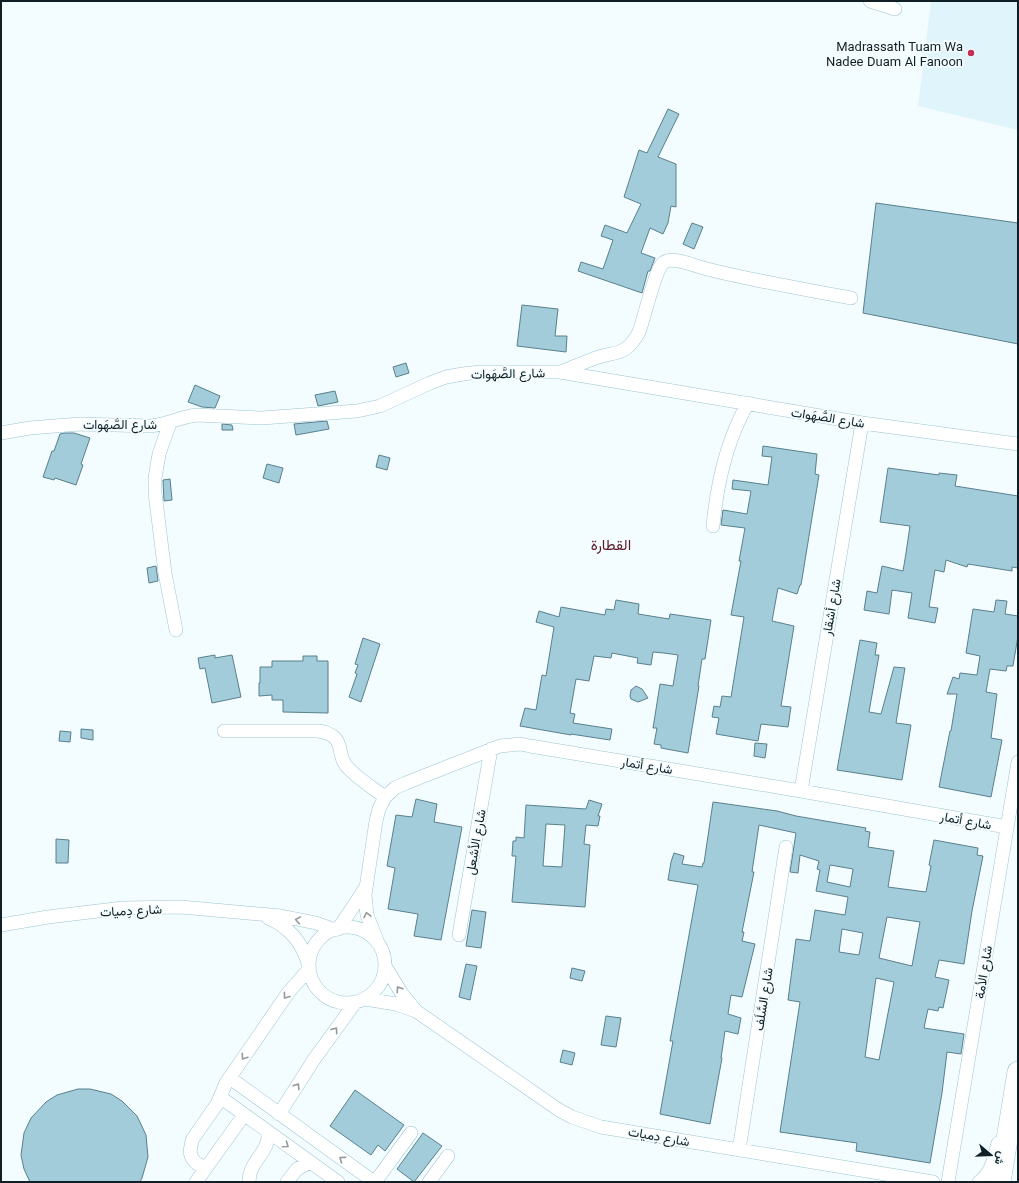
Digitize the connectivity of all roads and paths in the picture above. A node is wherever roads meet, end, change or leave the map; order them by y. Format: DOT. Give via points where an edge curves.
graph roads {
  1 [pos="870,1"];
  2 [pos="895,9"];
  3 [pos="851,298"];
  4 [pos="560,372"];
  5 [pos="748,404"];
  6 [pos="170,422"];
  7 [pos="862,423"];
  8 [pos="1,433"];
  9 [pos="1018,444"];
  10 [pos="713,526"];
  11 [pos="176,630"];
  12 [pos="224,731"];
  13 [pos="491,749"];
  14 [pos="1018,762"];
  15 [pos="800,791"];
  16 [pos="385,797"];
  17 [pos="1007,827"];
  18 [pos="786,847"];
  19 [pos="366,885"];
  20 [pos="261,915"];
  21 [pos="1,925"];
  22 [pos="336,929"];
  23 [pos="459,935"];
  24 [pos="378,943"];
  25 [pos="385,966"];
  26 [pos="309,968"];
  27 [pos="360,1001"];
  28 [pos="416,1012"];
  29 [pos="1018,1072"];
  30 [pos="230,1078"];
  31 [pos="220,1097"];
  32 [pos="279,1114"];
  33 [pos="244,1115"];
  34 [pos="1010,1123"];
  35 [pos="268,1132"];
  36 [pos="411,1133"];
  37 [pos="739,1150"];
  38 [pos="448,1156"];
  39 [pos="310,1162"];
  40 [pos="206,1168"];
  41 [pos="196,1182"];
  42 [pos="249,1182"];
  43 [pos="287,1182"];
  44 [pos="338,1182"];
  45 [pos="374,1182"];
  46 [pos="429,1182"];
  47 [pos="933,1182"];
  48 [pos="948,1182"];
  49 [pos="979,1182"];
  50 [pos="1000,1182"];
  1 -- 2 [label="street"];
  3 -- 4 [label="street" via="667,260 657,273 639,332 628,348 620,353 594,358"];
  4 -- 5 [label="street, شارع الصَّهَوات"];
  4 -- 6 [label="street, شارع الصَّهَوات" via="463,374 430,383 385,403 357,411 262,418 196,415"];
  5 -- 7 [label="street, شارع الصَّهَوات"];
  5 -- 10 [label="street" via="734,431 724,460"];
  6 -- 8 [label="street, شارع الصَّهَوات" via="150,426 52,426"];
  6 -- 11 [label="street" via="159,454 155,493 164,573"];
  7 -- 9 [label="street, شارع الصَّهَوات"];
  7 -- 15 [label="street, شارع أشقار"];
  12 -- 16 [label="street" via="318,731 330,734 338,743 347,768"];
  13 -- 15 [label="street, شارع أتمار" via="520,744"];
  13 -- 16 [label="street, شارع أتمار" via="395,788"];
  13 -- 23 [label="street, شارع الأشعل"];
  14 -- 17 [label="street, شارع الأمة"];
  15 -- 17 [label="street, شارع أتمار"];
  16 -- 19 [label="street" via="376,821"];
  17 -- 48 [label="street, شارع الأمة"];
  18 -- 37 [label="street, شارع السَّلَف"];
  19 -- 22 [label="street" via="353,908"];
  24 -- 19 [label="street, one-way" via="367,915"];
  20 -- 21 [label="street, شارع دِميات" via="181,907 123,908"];
  22 -- 20 [label="street, شارع دِميات, one-way" via="281,916"];
  20 -- 26 [label="street, شارع دِميات" via="283,926 292,934 306,955"];
  22 -- 24 [label="street" via="349,927 360,930"];
  22 -- 26 [label="street" via="324,935 316,944"];
  24 -- 25 [label="street"];
  25 -- 27 [label="street" via="383,979 376,990"];
  28 -- 25 [label="street, شارع دِميات, one-way"];
  26 -- 27 [label="street" via="317,989 324,996 344,1004"];
  26 -- 30 [label="street, one-way" via="288,993"];
  27 -- 28 [label="street, شارع دِميات" via="396,1004"];
  32 -- 27 [label="street, one-way" via="315,1058"];
  28 -- 37 [label="street, شارع دِميات" via="558,1110 572,1117 602,1126"];
  29 -- 34 [label="main road"];
  30 -- 31 [label="street"];
  30 -- 32 [label="street"];
  31 -- 33 [label="street"];
  31 -- 40 [label="street" via="190,1146 196,1163"];
  45 -- 32 [label="street, one-way"];
  33 -- 35 [label="street"];
  33 -- 40 [label="street"];
  34 -- 49 [label="street" via="998,1142 987,1175"];
  34 -- 50 [label="main road"];
  35 -- 39 [label="street, one-way"];
  35 -- 42 [label="street" via="266,1145 252,1166"];
  36 -- 45 [label="street"];
  37 -- 47 [label="street, شارع دِميات"];
  38 -- 46 [label="street"];
  39 -- 43 [label="street" via="296,1169"];
  39 -- 44 [label="street"];
  40 -- 41 [label="street"];
}
